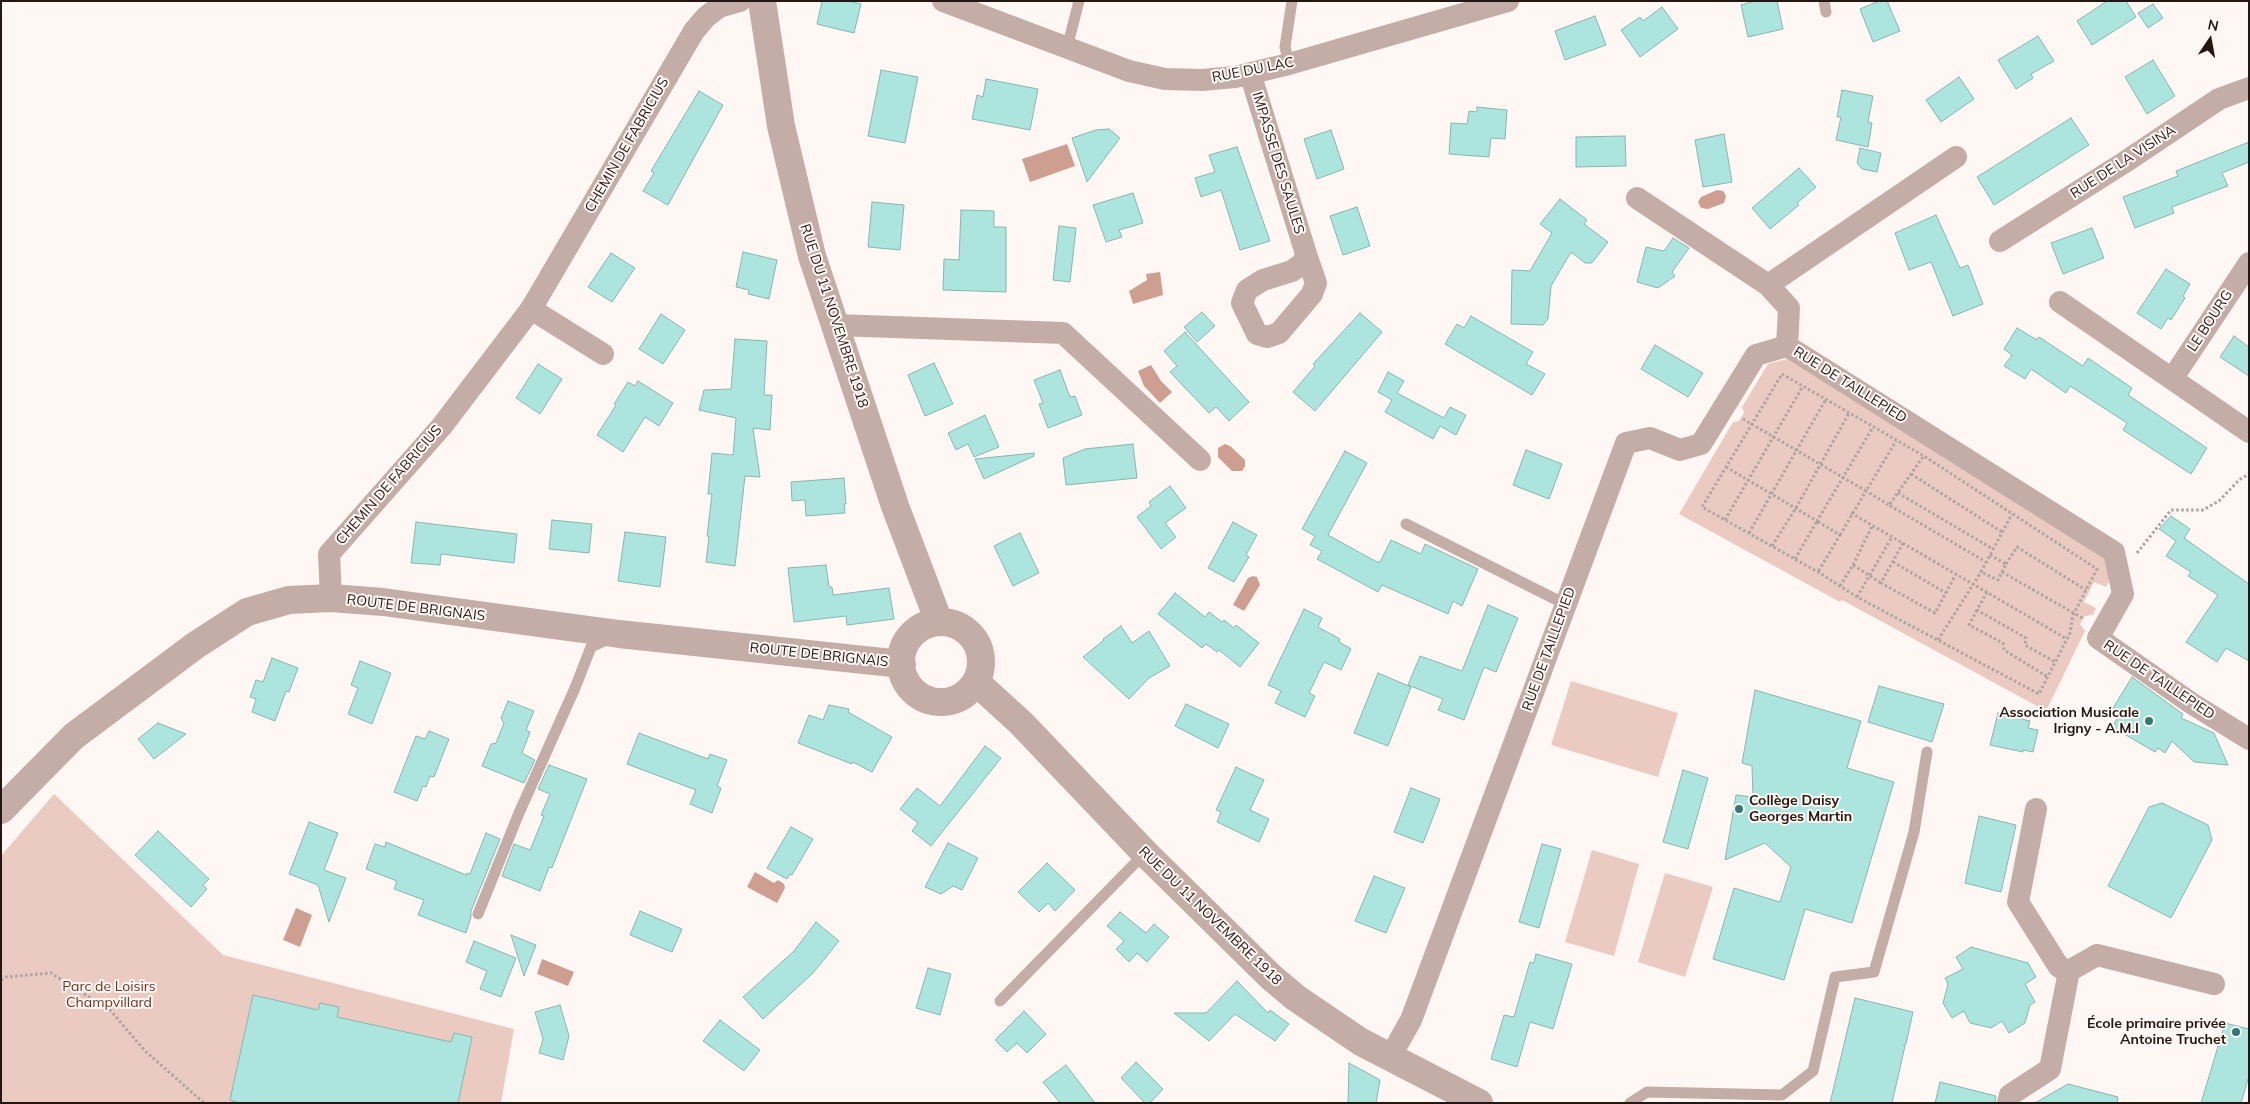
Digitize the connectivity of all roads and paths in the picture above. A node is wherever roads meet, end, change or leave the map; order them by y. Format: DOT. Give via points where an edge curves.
graph roads {
  1 [pos="740,1"];
  2 [pos="762,1"];
  3 [pos="943,1"];
  4 [pos="1079,1"];
  5 [pos="1292,1"];
  6 [pos="1508,1"];
  7 [pos="980,8"];
  8 [pos="1448,10"];
  9 [pos="1068,48"];
  10 [pos="1289,64"];
  11 [pos="1250,73"];
  12 [pos="2249,88"];
  13 [pos="1956,157"];
  14 [pos="1637,198"];
  15 [pos="2000,241"];
  16 [pos="1306,254"];
  17 [pos="2249,263"];
  18 [pos="1768,285"];
  19 [pos="2060,302"];
  20 [pos="531,309"];
  21 [pos="836,325"];
  22 [pos="1788,346"];
  23 [pos="603,354"];
  24 [pos="2172,379"];
  25 [pos="1803,386"];
  26 [pos="1826,400"];
  27 [pos="1849,413"];
  28 [pos="1752,423"];
  29 [pos="1873,427"];
  30 [pos="2249,432"];
  31 [pos="1774,436"];
  32 [pos="1897,441"];
  33 [pos="1797,450"];
  34 [pos="1924,456"];
  35 [pos="1200,460"];
  36 [pos="1820,464"];
  37 [pos="1726,467"];
  38 [pos="1911,474"];
  39 [pos="2249,474"];
  40 [pos="1843,477"];
  41 [pos="1748,480"];
  42 [pos="1866,491"];
  43 [pos="1898,493"];
  44 [pos="1773,494"];
  45 [pos="1889,505"];
  46 [pos="1796,508"];
  47 [pos="1851,514"];
  48 [pos="2012,514"];
  49 [pos="1725,520"];
  50 [pos="1817,522"];
  51 [pos="1406,524"];
  52 [pos="1872,526"];
  53 [pos="2002,532"];
  54 [pos="1749,533"];
  55 [pos="1840,535"];
  56 [pos="1892,537"];
  57 [pos="1903,543"];
  58 [pos="1772,546"];
  59 [pos="1993,549"];
  60 [pos="2114,552"];
  61 [pos="1990,555"];
  62 [pos="1794,558"];
  63 [pos="1893,562"];
  64 [pos="1986,562"];
  65 [pos="2006,564"];
  66 [pos="1852,565"];
  67 [pos="1818,572"];
  68 [pos="1981,572"];
  69 [pos="2002,572"];
  70 [pos="1956,574"];
  71 [pos="1870,575"];
  72 [pos="1881,583"];
  73 [pos="1973,584"];
  74 [pos="1840,586"];
  75 [pos="2086,590"];
  76 [pos="1987,592"];
  77 [pos="1946,593"];
  78 [pos="1857,597"];
  79 [pos="331,598"];
  80 [pos="1565,604"];
  81 [pos="1977,610"];
  82 [pos="2073,615"];
  83 [pos="939,622"];
  84 [pos="619,634"];
  85 [pos="2067,639"];
  86 [pos="1938,640"];
  87 [pos="2055,662"];
  88 [pos="900,677"];
  89 [pos="2048,677"];
  90 [pos="976,682"];
  91 [pos="924,698"];
  92 [pos="2246,732"];
  93 [pos="1927,752"];
  94 [pos="2036,809"];
  95 [pos="1,810"];
  96 [pos="1145,852"];
  97 [pos="478,914"];
  98 [pos="2069,971"];
  99 [pos="1,980"];
  100 [pos="2214,984"];
  101 [pos="1000,1001"];
  102 [pos="1390,1057"];
  103 [pos="204,1103"];
  104 [pos="1479,1103"];
  105 [pos="1630,1103"];
  106 [pos="2008,1103"];
  1 -- 20 [label="street, CHEMIN DE FABRICIUS" via="720,7 694,31"];
  2 -- 21 [label="street, RUE DU 11 NOVEMBRE 1918" via="781,126 812,256"];
  3 -- 7 [label="street, RUE DU LAC"];
  4 -- 9 [label="lane"];
  5 -- 10 [label="lane" via="1285,47"];
  6 -- 8 [label="street, RUE DU LAC"];
  7 -- 9 [label="street, RUE DU LAC"];
  8 -- 10 [label="street, RUE DU LAC"];
  9 -- 11 [label="street, RUE DU LAC" via="1129,71 1165,79 1202,80"];
  10 -- 11 [label="street, RUE DU LAC"];
  11 -- 16 [label="street, IMPASSE DES SAULES"];
  12 -- 15 [label="street, RUE DE LA VISINA" via="2219,99"];
  13 -- 18 [label="street"];
  14 -- 18 [label="street"];
  17 -- 24 [label="street, LE BOURG"];
  18 -- 22 [label="street" via="1789,308"];
  19 -- 24 [label="street"];
  20 -- 23 [label="street"];
  20 -- 79 [label="street, CHEMIN DE FABRICIUS" via="442,426 329,554"];
  21 -- 35 [label="street" via="1063,333"];
  21 -- 83 [label="street, RUE DU 11 NOVEMBRE 1918" via="895,506"];
  22 -- 60 [label="street, RUE DE TAILLEPIED"];
  22 -- 80 [label="street, RUE DE TAILLEPIED" via="1756,355 1700,444 1680,450 1650,438 1626,443"];
  24 -- 30 [label="street"];
  25 -- 26 [label="path"];
  25 -- 28 [label="path" via="1782,374"];
  25 -- 31 [label="path"];
  26 -- 27 [label="path"];
  26 -- 33 [label="path"];
  27 -- 29 [label="path"];
  27 -- 36 [label="path"];
  28 -- 31 [label="path"];
  28 -- 37 [label="path"];
  29 -- 32 [label="path"];
  29 -- 40 [label="path"];
  31 -- 33 [label="path"];
  31 -- 41 [label="path"];
  32 -- 34 [label="path"];
  32 -- 42 [label="path"];
  33 -- 36 [label="path"];
  33 -- 44 [label="path"];
  34 -- 38 [label="path"];
  34 -- 48 [label="path"];
  36 -- 40 [label="path"];
  36 -- 46 [label="path"];
  37 -- 41 [label="path"];
  37 -- 49 [label="path" via="1702,507"];
  38 -- 43 [label="path"];
  38 -- 53 [label="path"];
  39 -- 60 [label="path" via="2238,480 2219,501 2203,510 2171,510 2137,553"];
  40 -- 42 [label="path"];
  40 -- 50 [label="path"];
  41 -- 44 [label="path"];
  41 -- 49 [label="path"];
  42 -- 45 [label="path"];
  42 -- 47 [label="path"];
  43 -- 45 [label="path"];
  43 -- 59 [label="path"];
  44 -- 46 [label="path"];
  44 -- 54 [label="path"];
  45 -- 64 [label="path"];
  46 -- 50 [label="path"];
  46 -- 58 [label="path"];
  47 -- 52 [label="path"];
  47 -- 55 [label="path"];
  48 -- 53 [label="path"];
  48 -- 75 [label="path" via="2097,569"];
  49 -- 54 [label="path"];
  50 -- 55 [label="path"];
  50 -- 62 [label="path"];
  51 -- 80 [label="lane"];
  52 -- 56 [label="path"];
  52 -- 66 [label="path"];
  53 -- 59 [label="path"];
  54 -- 58 [label="path"];
  55 -- 67 [label="path"];
  56 -- 57 [label="path"];
  56 -- 71 [label="path"];
  57 -- 63 [label="path"];
  57 -- 70 [label="path"];
  58 -- 62 [label="path"];
  59 -- 61 [label="path"];
  60 -- 92 [label="street, RUE DE TAILLEPIED" via="2123,594 2098,638 2191,703"];
  61 -- 64 [label="path"];
  61 -- 65 [label="path"];
  62 -- 67 [label="path"];
  63 -- 72 [label="path"];
  63 -- 77 [label="path"];
  64 -- 68 [label="path"];
  65 -- 69 [label="path"];
  65 -- 75 [label="path" via="2016,547"];
  66 -- 71 [label="path"];
  66 -- 74 [label="path"];
  67 -- 74 [label="path"];
  68 -- 69 [label="path" via="1998,580"];
  68 -- 73 [label="path"];
  69 -- 82 [label="path"];
  70 -- 73 [label="path"];
  70 -- 77 [label="path"];
  71 -- 72 [label="path"];
  71 -- 78 [label="path"];
  72 -- 77 [label="path" via="1935,613"];
  73 -- 76 [label="path"];
  73 -- 86 [label="path"];
  74 -- 78 [label="path"];
  75 -- 82 [label="path"];
  76 -- 81 [label="path"];
  76 -- 85 [label="path"];
  78 -- 86 [label="path"];
  79 -- 84 [label="street, ROUTE DE BRIGNAIS"];
  79 -- 95 [label="street, ROUTE DE BRIGNAIS" via="289,600 239,617 74,736"];
  80 -- 102 [label="street, RUE DE TAILLEPIED" via="1411,1020"];
  81 -- 87 [label="path" via="2026,638 2025,645"];
  81 -- 89 [label="path" via="1969,625 2003,643 2004,650"];
  82 -- 85 [label="path"];
  83 -- 88 [label="street" via="916,631 908,640 902,652"];
  83 -- 90 [label="street" via="952,623 972,636 982,658"];
  84 -- 88 [label="street, ROUTE DE BRIGNAIS"];
  84 -- 97 [label="lane" via="591,647 576,688 518,813"];
  85 -- 87 [label="path"];
  86 -- 89 [label="path" via="2039,694"];
  87 -- 89 [label="path"];
  88 -- 91 [label="street"];
  88 -- 91 [label="path"];
  90 -- 91 [label="street" via="969,692 953,700 935,702"];
  90 -- 96 [label="street, RUE DU 11 NOVEMBRE 1918" via="1021,723"];
  93 -- 105 [label="lane" via="1914,832 1874,972 1834,977 1813,1071 1782,1095 1647,1092"];
  94 -- 98 [label="street" via="2018,902 2059,967"];
  96 -- 101 [label="lane"];
  96 -- 102 [label="street, RUE DU 11 NOVEMBRE 1918" via="1296,998 1353,1037"];
  98 -- 100 [label="street" via="2097,955"];
  98 -- 106 [label="street" via="2050,1070 2010,1095"];
  99 -- 103 [label="path" via="51,972 112,1011 145,1050"];
  102 -- 104 [label="street, RUE DU 11 NOVEMBRE 1918"];
}
